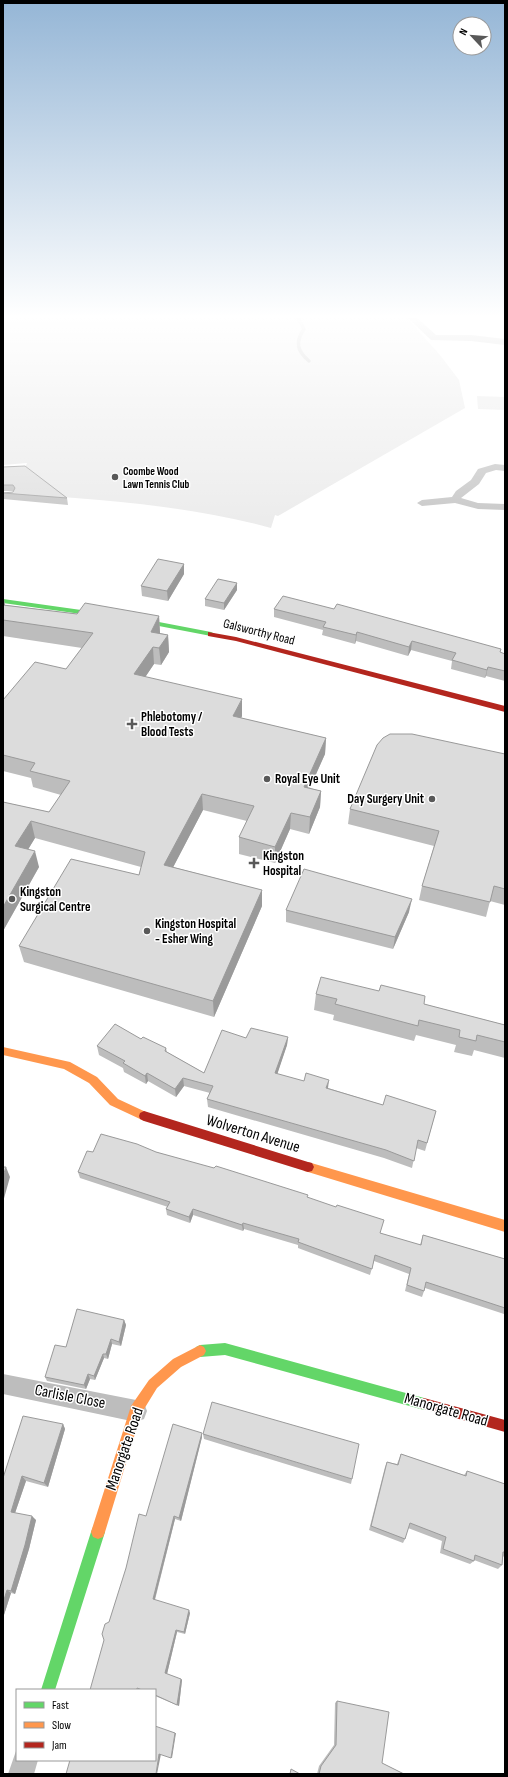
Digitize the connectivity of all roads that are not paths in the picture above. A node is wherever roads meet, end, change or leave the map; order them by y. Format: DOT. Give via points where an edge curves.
graph roads {
  1 [pos="505,468"];
  2 [pos="455,500"];
  3 [pos="422,503"];
  4 [pos="505,505"];
  5 [pos="3,601"];
  6 [pos="505,709"];
  7 [pos="3,1051"];
  8 [pos="505,1226"];
  9 [pos="3,1384"];
  10 [pos="136,1411"];
  11 [pos="505,1426"];
  12 [pos="48,1689"];
  13 [pos="25,1761"];
  14 [pos="21,1774"];
  1 -- 2 [label="street" via="495,467 482,471 475,482 460,492"];
  2 -- 3 [label="street"];
  2 -- 4 [label="street" via="478,506"];
  5 -- 6 [label="street, Galsworthy Road" via="138,620 236,639"];
  7 -- 8 [label="street, Wolverton Avenue" via="66,1065 93,1080 114,1102 151,1119"];
  9 -- 10 [label="street, Carlisle Close"];
  10 -- 11 [label="street, Manorgate Road" via="153,1384 177,1363 201,1350 225,1349"];
  10 -- 12 [label="street, Manorgate Road"];
  13 -- 14 [label="street"];
}
